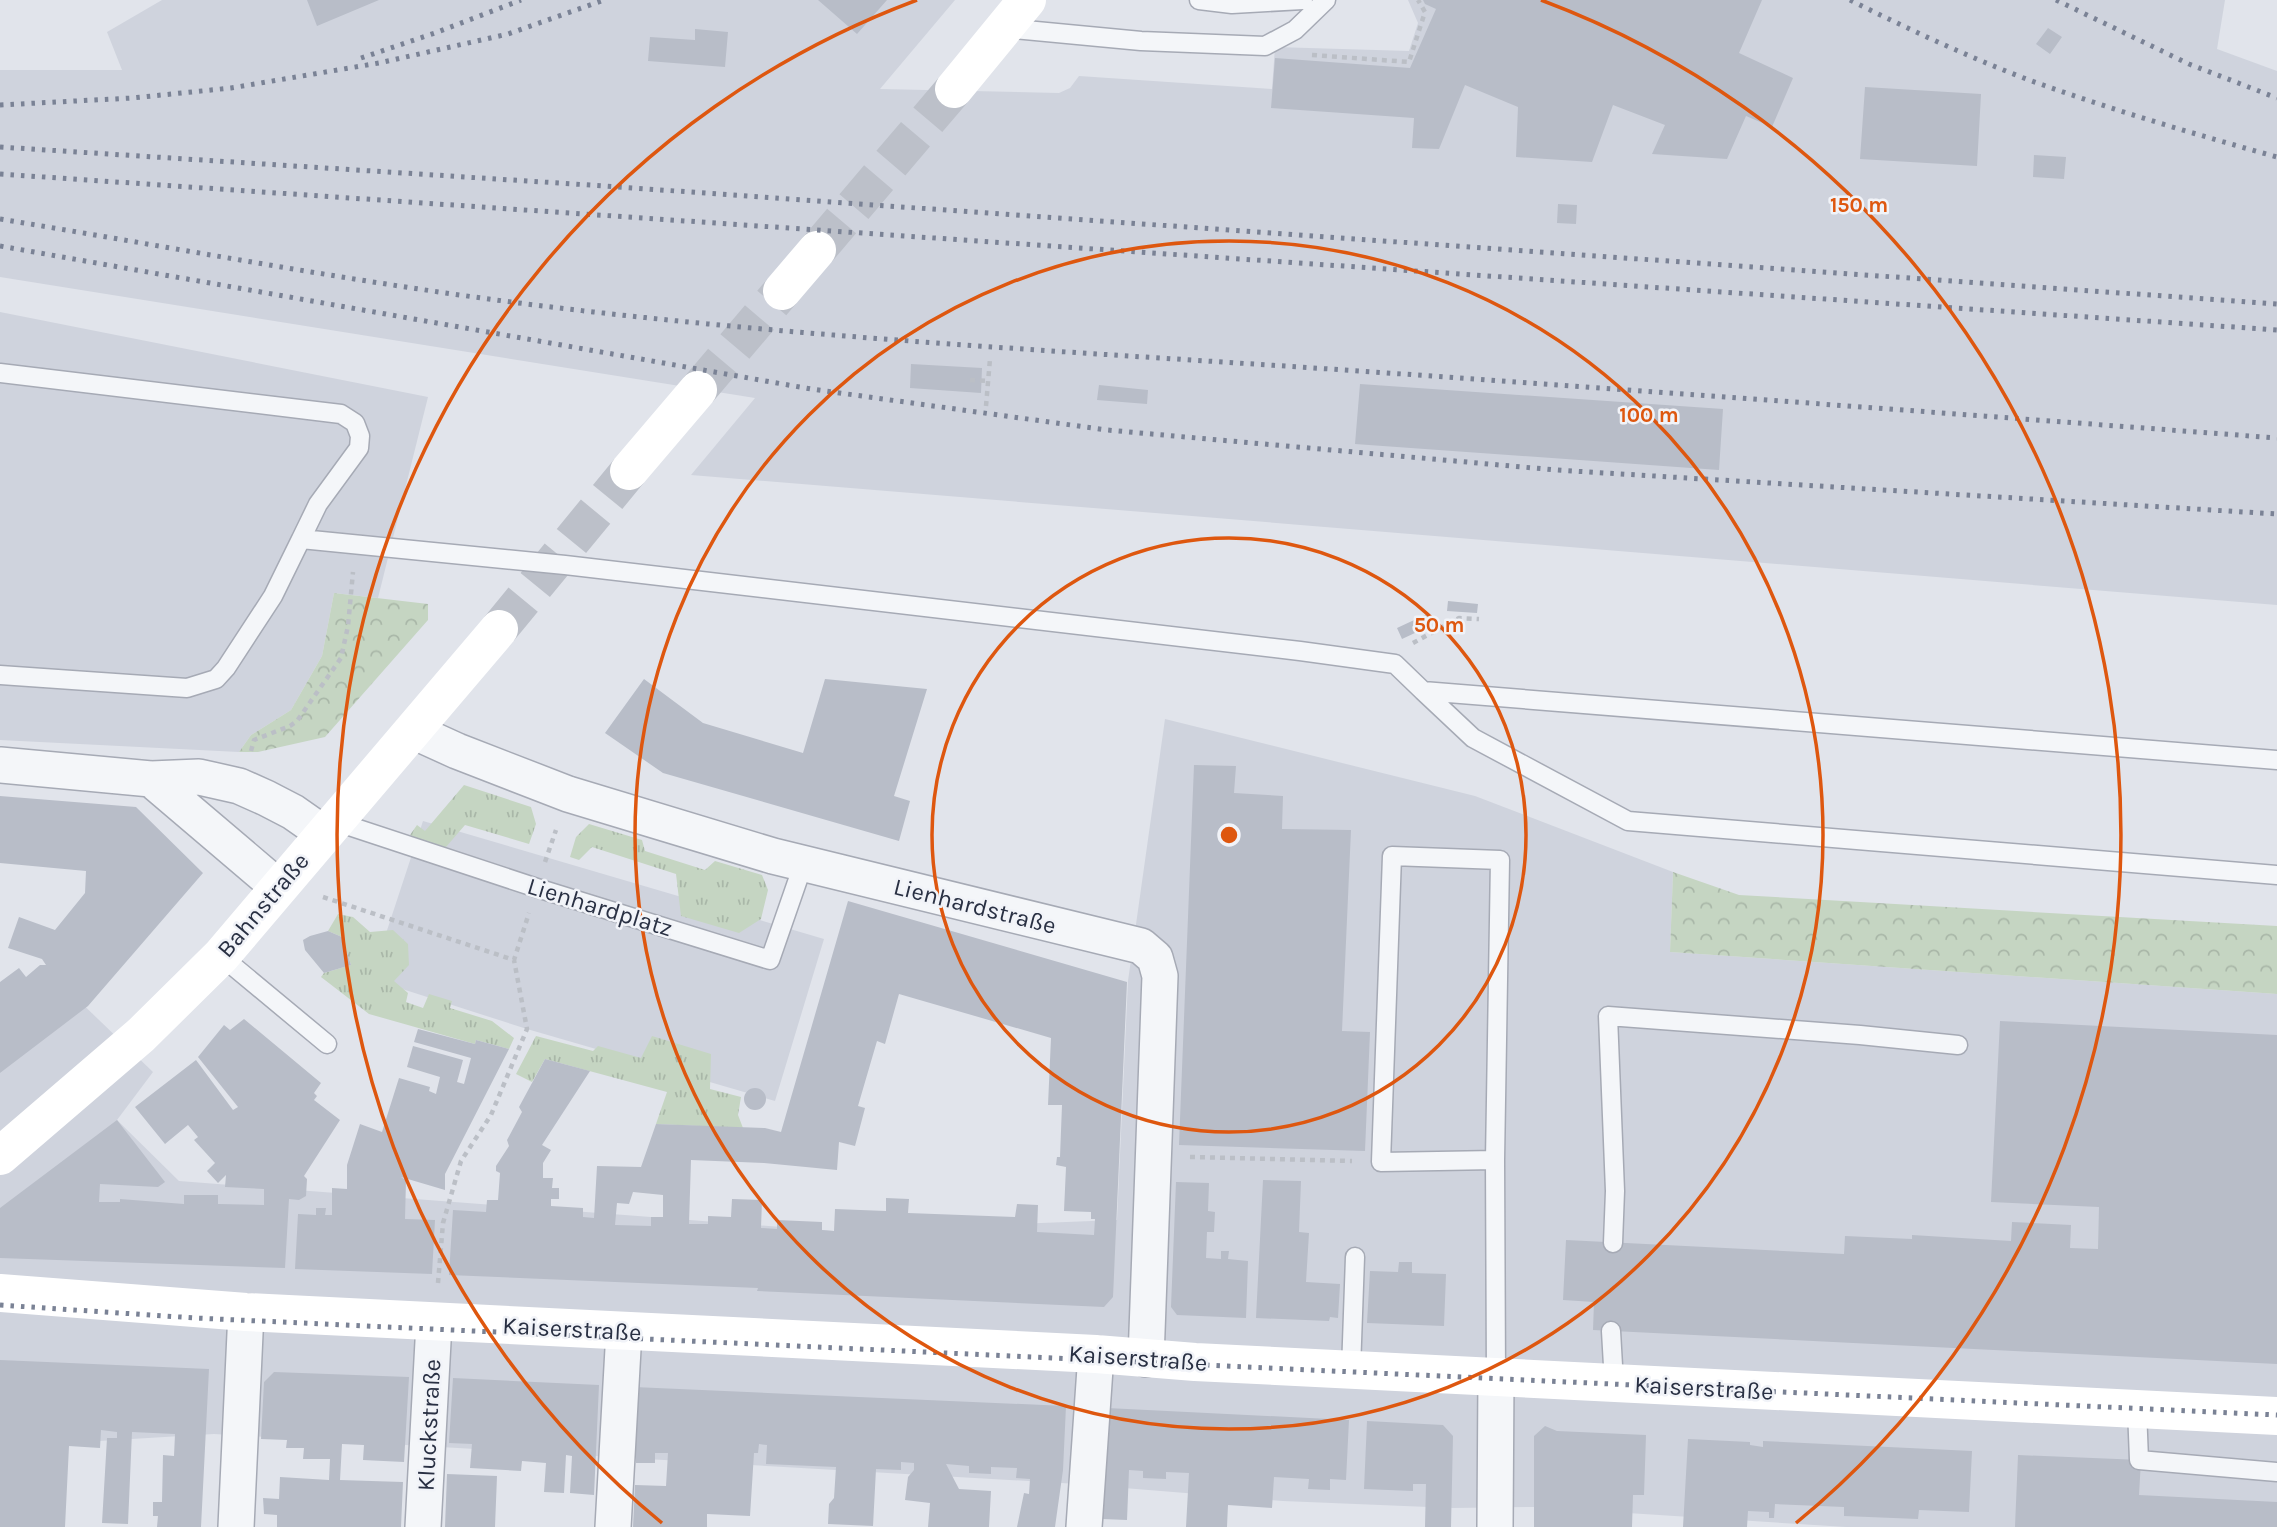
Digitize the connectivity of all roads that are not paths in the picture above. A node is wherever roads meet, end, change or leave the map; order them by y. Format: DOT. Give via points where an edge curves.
graph roads {
  1 [pos="1199,0"];
  2 [pos="1303,0"];
  3 [pos="1326,0"];
  4 [pos="1015,14"];
  5 [pos="954,89"];
  6 [pos="817,250"];
  7 [pos="782,291"];
  8 [pos="0,373"];
  9 [pos="698,390"];
  10 [pos="629,471"];
  11 [pos="301,539"];
  12 [pos="499,629"];
  13 [pos="0,675"];
  14 [pos="1423,691"];
  15 [pos="413,731"];
  16 [pos="2277,760"];
  17 [pos="0,765"];
  18 [pos="151,779"];
  19 [pos="329,827"];
  20 [pos="803,864"];
  21 [pos="2277,875"];
  22 [pos="278,887"];
  23 [pos="221,956"];
  24 [pos="327,1044"];
  25 [pos="1958,1045"];
  26 [pos="0,1156"];
  27 [pos="1495,1160"];
  28 [pos="1613,1243"];
  29 [pos="1355,1257"];
  30 [pos="0,1293"];
  31 [pos="246,1312"];
  32 [pos="434,1322"];
  33 [pos="624,1331"];
  34 [pos="1611,1331"];
  35 [pos="1096,1354"];
  36 [pos="1146,1359"];
  37 [pos="1351,1370"];
  38 [pos="1496,1377"];
  39 [pos="1614,1383"];
  40 [pos="2137,1409"];
  41 [pos="2277,1416"];
  42 [pos="2277,1472"];
  43 [pos="236,1527"];
  44 [pos="423,1527"];
  45 [pos="613,1527"];
  46 [pos="1084,1527"];
  47 [pos="1495,1527"];
  1 -- 2 [label="lane" via="1232,4"];
  3 -- 4 [label="lane" via="1295,30 1265,46 1141,41"];
  4 -- 5 [label="main road"];
  6 -- 7 [label="main road"];
  8 -- 11 [label="lane" via="341,415 355,423 359,448 317,504"];
  9 -- 10 [label="main road"];
  11 -- 13 [label="lane" via="273,596 216,679 187,688"];
  11 -- 14 [label="lane" via="565,565 1395,664"];
  12 -- 15 [label="main road, Bahnstraße"];
  14 -- 16 [label="lane"];
  14 -- 21 [label="lane" via="1473,738 1628,821"];
  15 -- 19 [label="main road, Bahnstraße"];
  15 -- 20 [label="street, Lienhardstraße" via="568,794"];
  17 -- 18 [label="street"];
  18 -- 19 [label="street" via="199,777 239,786"];
  18 -- 22 [label="street"];
  19 -- 20 [label="lane, Lienhardplatz" via="770,960"];
  19 -- 22 [label="main road, Bahnstraße"];
  20 -- 36 [label="street, Lienhardstraße" via="1141,946 1155,958 1160,976"];
  22 -- 23 [label="main road, Bahnstraße"];
  23 -- 24 [label="lane"];
  23 -- 26 [label="main road, Bahnstraße" via="141,1035"];
  25 -- 28 [label="lane" via="1608,1016"];
  27 -- 27 [label="lane" via="1381,1162 1392,856 1500,860"];
  27 -- 38 [label="lane"];
  29 -- 37 [label="lane"];
  30 -- 31 [label="main road, Kaiserstraße"];
  31 -- 32 [label="main road, Kaiserstraße"];
  31 -- 43 [label="street"];
  32 -- 33 [label="main road, Kaiserstraße"];
  32 -- 44 [label="street, Kluckstraße"];
  33 -- 35 [label="main road, Kaiserstraße"];
  33 -- 45 [label="street"];
  34 -- 39 [label="lane"];
  35 -- 36 [label="main road, Kaiserstraße"];
  35 -- 46 [label="street"];
  36 -- 37 [label="main road, Kaiserstraße"];
  37 -- 38 [label="main road, Kaiserstraße"];
  38 -- 39 [label="main road, Kaiserstraße"];
  38 -- 47 [label="street"];
  39 -- 40 [label="main road, Kaiserstraße"];
  40 -- 41 [label="main road, Kaiserstraße"];
  40 -- 42 [label="lane" via="2139,1460"];
}
